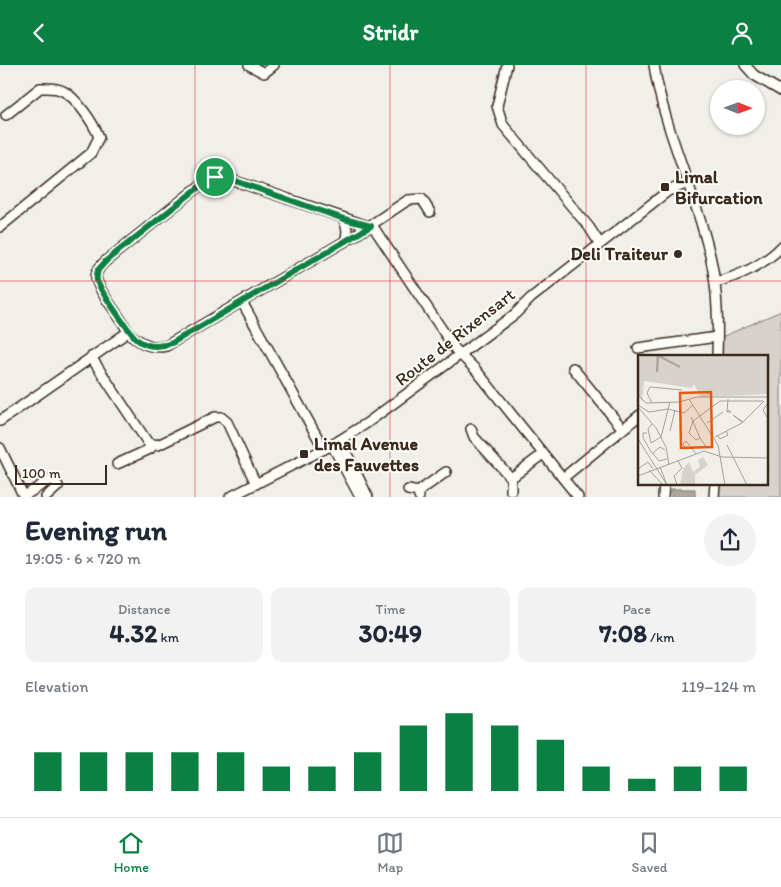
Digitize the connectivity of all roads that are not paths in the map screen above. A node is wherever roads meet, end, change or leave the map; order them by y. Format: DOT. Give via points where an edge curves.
graph roads {
  1 [pos="249,65"];
  2 [pos="274,65"];
  3 [pos="507,65"];
  4 [pos="654,65"];
  5 [pos="745,65"];
  6 [pos="781,91"];
  7 [pos="6,115"];
  8 [pos="688,183"];
  9 [pos="430,212"];
  10 [pos="344,219"];
  11 [pos="371,226"];
  12 [pos="0,227"];
  13 [pos="346,241"];
  14 [pos="600,244"];
  15 [pos="781,247"];
  16 [pos="715,281"];
  17 [pos="242,302"];
  18 [pos="128,332"];
  19 [pos="718,337"];
  20 [pos="638,348"];
  21 [pos="462,354"];
  22 [pos="717,355"];
  23 [pos="91,357"];
  24 [pos="572,368"];
  25 [pos="638,416"];
  26 [pos="0,421"];
  27 [pos="622,428"];
  28 [pos="465,442"];
  29 [pos="153,445"];
  30 [pos="332,445"];
  31 [pos="0,448"];
  32 [pos="543,454"];
  33 [pos="117,464"];
  34 [pos="446,472"];
  35 [pos="511,478"];
  36 [pos="563,478"];
  37 [pos="256,484"];
  38 [pos="408,490"];
  39 [pos="511,491"];
  40 [pos="419,495"];
  41 [pos="24,497"];
  42 [pos="46,497"];
  43 [pos="230,497"];
  44 [pos="360,497"];
  45 [pos="368,497"];
  46 [pos="578,497"];
  1 -- 2 [label="street" via="264,73"];
  3 -- 14 [label="street" via="498,96 498,111 503,125"];
  4 -- 8 [label="street"];
  5 -- 6 [label="street" via="754,75"];
  7 -- 12 [label="street" via="40,87 54,88 65,92 94,124 99,137 91,153"];
  8 -- 14 [label="street, Route de Rixensart" via="668,191"];
  8 -- 16 [label="street"];
  9 -- 11 [label="street" via="422,199 416,198"];
  10 -- 11 [label="street"];
  10 -- 13 [label="street"];
  10 -- 18 [label="street" via="227,178 211,179 98,270 99,286"];
  11 -- 13 [label="street"];
  11 -- 21 [label="street" via="455,349"];
  13 -- 17 [label="street"];
  14 -- 21 [label="street, Route de Rixensart"];
  15 -- 16 [label="street" via="760,263 727,279"];
  16 -- 19 [label="street"];
  17 -- 18 [label="street" via="166,345 148,345"];
  17 -- 30 [label="street"];
  18 -- 23 [label="street"];
  19 -- 20 [label="street"];
  19 -- 22 [label="street"];
  21 -- 30 [label="street, Route de Rixensart" via="386,411"];
  21 -- 32 [label="street"];
  23 -- 26 [label="street"];
  23 -- 29 [label="street" via="148,443"];
  24 -- 27 [label="street"];
  25 -- 27 [label="street"];
  27 -- 36 [label="street"];
  28 -- 35 [label="street" via="472,433"];
  29 -- 33 [label="street"];
  29 -- 37 [label="street" via="215,417 222,417"];
  30 -- 37 [label="street, Route de Rixensart"];
  30 -- 44 [label="street"];
  30 -- 45 [label="street"];
  31 -- 41 [label="street"];
  32 -- 35 [label="street"];
  32 -- 36 [label="street"];
  34 -- 40 [label="street"];
  35 -- 39 [label="street"];
  36 -- 46 [label="street"];
  37 -- 43 [label="street, Route de Rixensart"];
  38 -- 40 [label="street"];
  41 -- 42 [label="street" via="53,478 58,486"];
}
